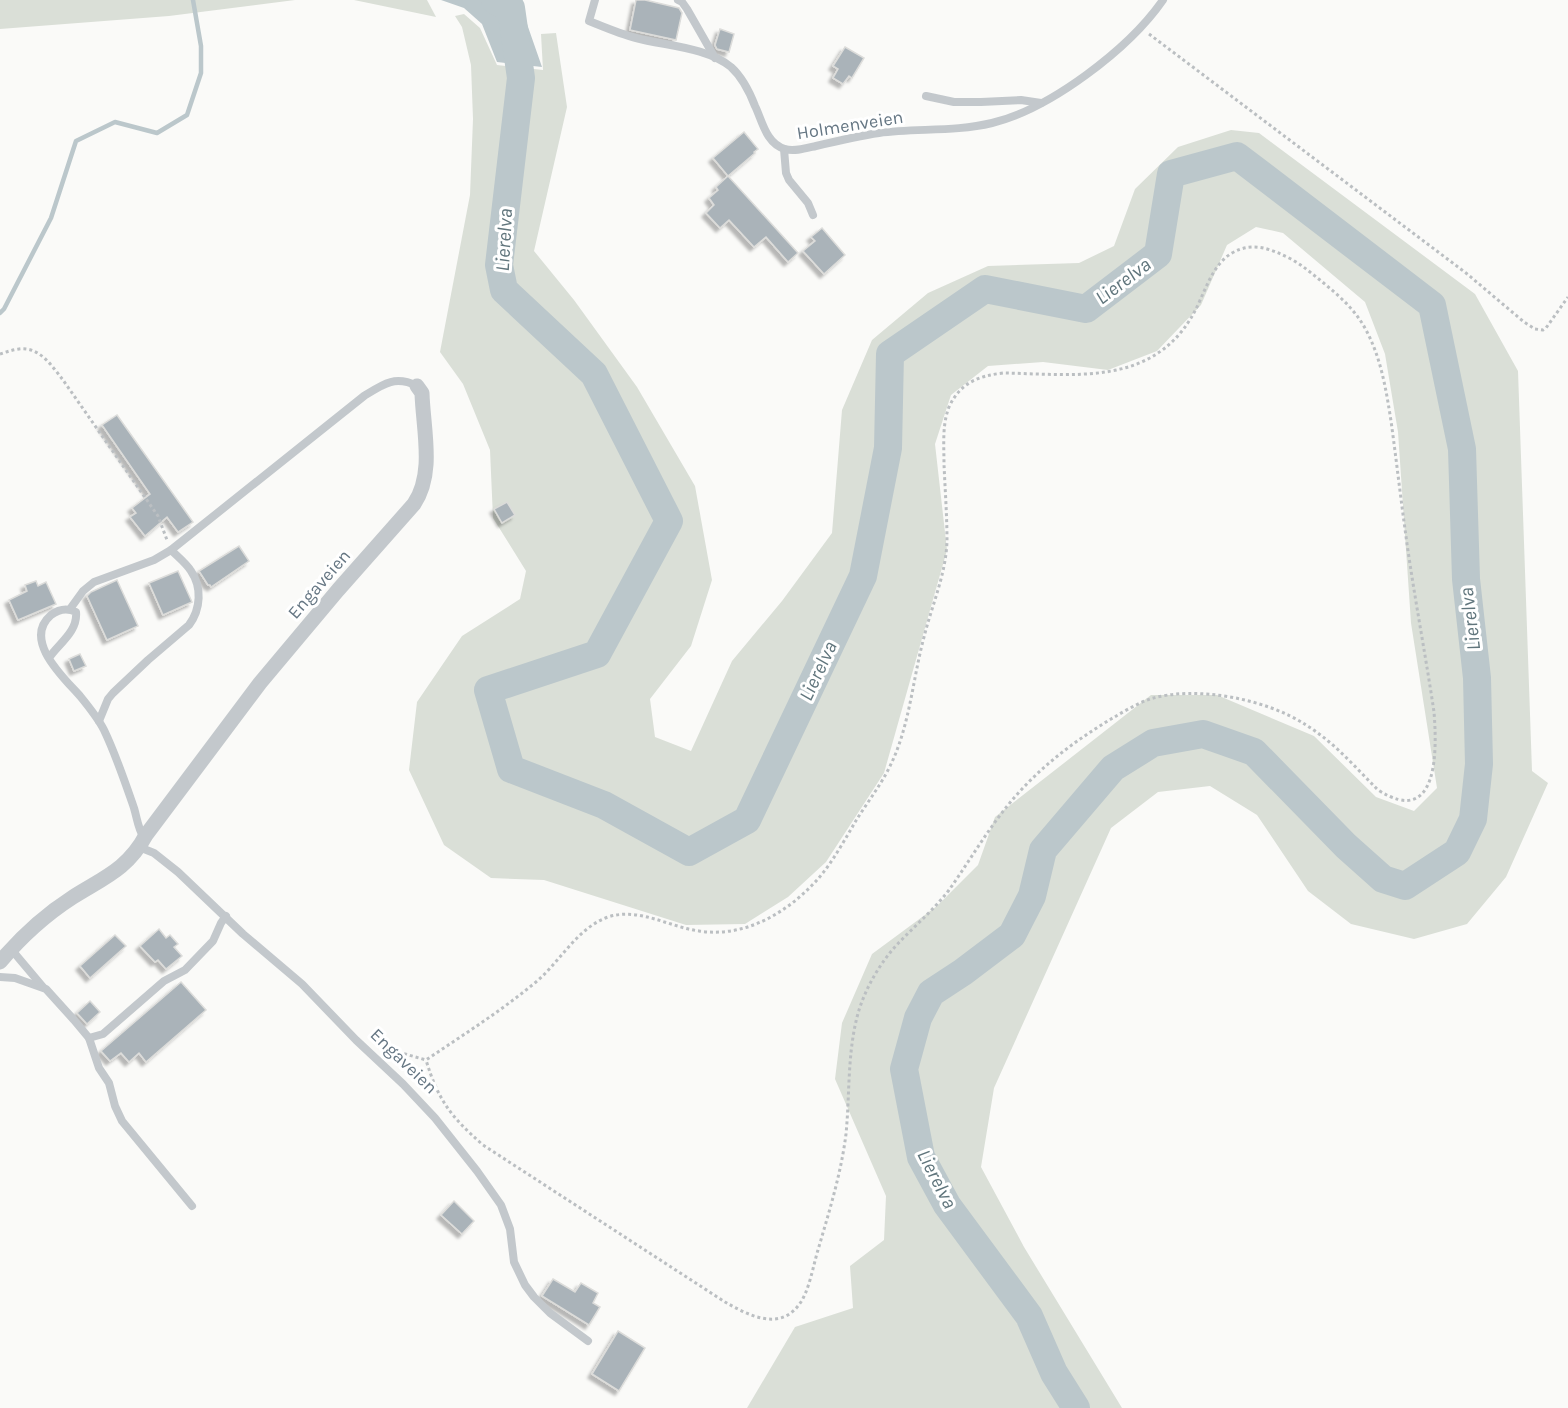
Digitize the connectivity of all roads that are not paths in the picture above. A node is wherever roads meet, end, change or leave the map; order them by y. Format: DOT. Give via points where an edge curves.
graph roads {
  1 [pos="595,0"];
  2 [pos="678,0"];
  3 [pos="1163,0"];
  4 [pos="715,58"];
  5 [pos="926,96"];
  6 [pos="1041,103"];
  7 [pos="784,149"];
  8 [pos="813,215"];
  9 [pos="417,386"];
  10 [pos="171,550"];
  11 [pos="70,609"];
  12 [pos="49,658"];
  13 [pos="99,721"];
  14 [pos="142,843"];
  15 [pos="226,916"];
  16 [pos="10,949"];
  17 [pos="0,962"];
  18 [pos="0,977"];
  19 [pos="45,989"];
  20 [pos="89,1038"];
  21 [pos="192,1206"];
  22 [pos="588,1341"];
  1 -- 4 [label="lane, Holmenveien" via="589,21 634,38"];
  2 -- 4 [label="lane"];
  3 -- 6 [label="lane, Holmenveien" via="1120,47"];
  4 -- 7 [label="lane, Holmenveien" via="745,84 764,129"];
  5 -- 6 [label="lane" via="954,102"];
  6 -- 7 [label="lane, Holmenveien" via="993,123 878,133"];
  7 -- 8 [label="lane" via="789,180"];
  9 -- 10 [label="lane" via="391,381 364,396"];
  9 -- 14 [label="street, Engaveien" via="422,393 426,469 419,497 260,683"];
  10 -- 11 [label="lane" via="94,582"];
  10 -- 13 [label="lane" via="195,579 199,602 194,618 113,693"];
  11 -- 12 [label="lane" via="76,612 77,620"];
  11 -- 12 [label="lane" via="54,613 41,631"];
  12 -- 13 [label="lane"];
  13 -- 14 [label="lane" via="122,773"];
  14 -- 15 [label="lane, Engaveien"];
  14 -- 16 [label="street, Engaveien" via="118,870 73,897"];
  15 -- 20 [label="lane" via="213,941 185,970 164,981 103,1034"];
  15 -- 22 [label="lane, Engaveien" via="302,984 435,1119 501,1205 508,1221 514,1262 525,1285 550,1314"];
  16 -- 17 [label="street, Engaveien"];
  16 -- 19 [label="lane"];
  18 -- 19 [label="lane"];
  19 -- 20 [label="lane"];
  20 -- 21 [label="lane" via="122,1121"];
}
